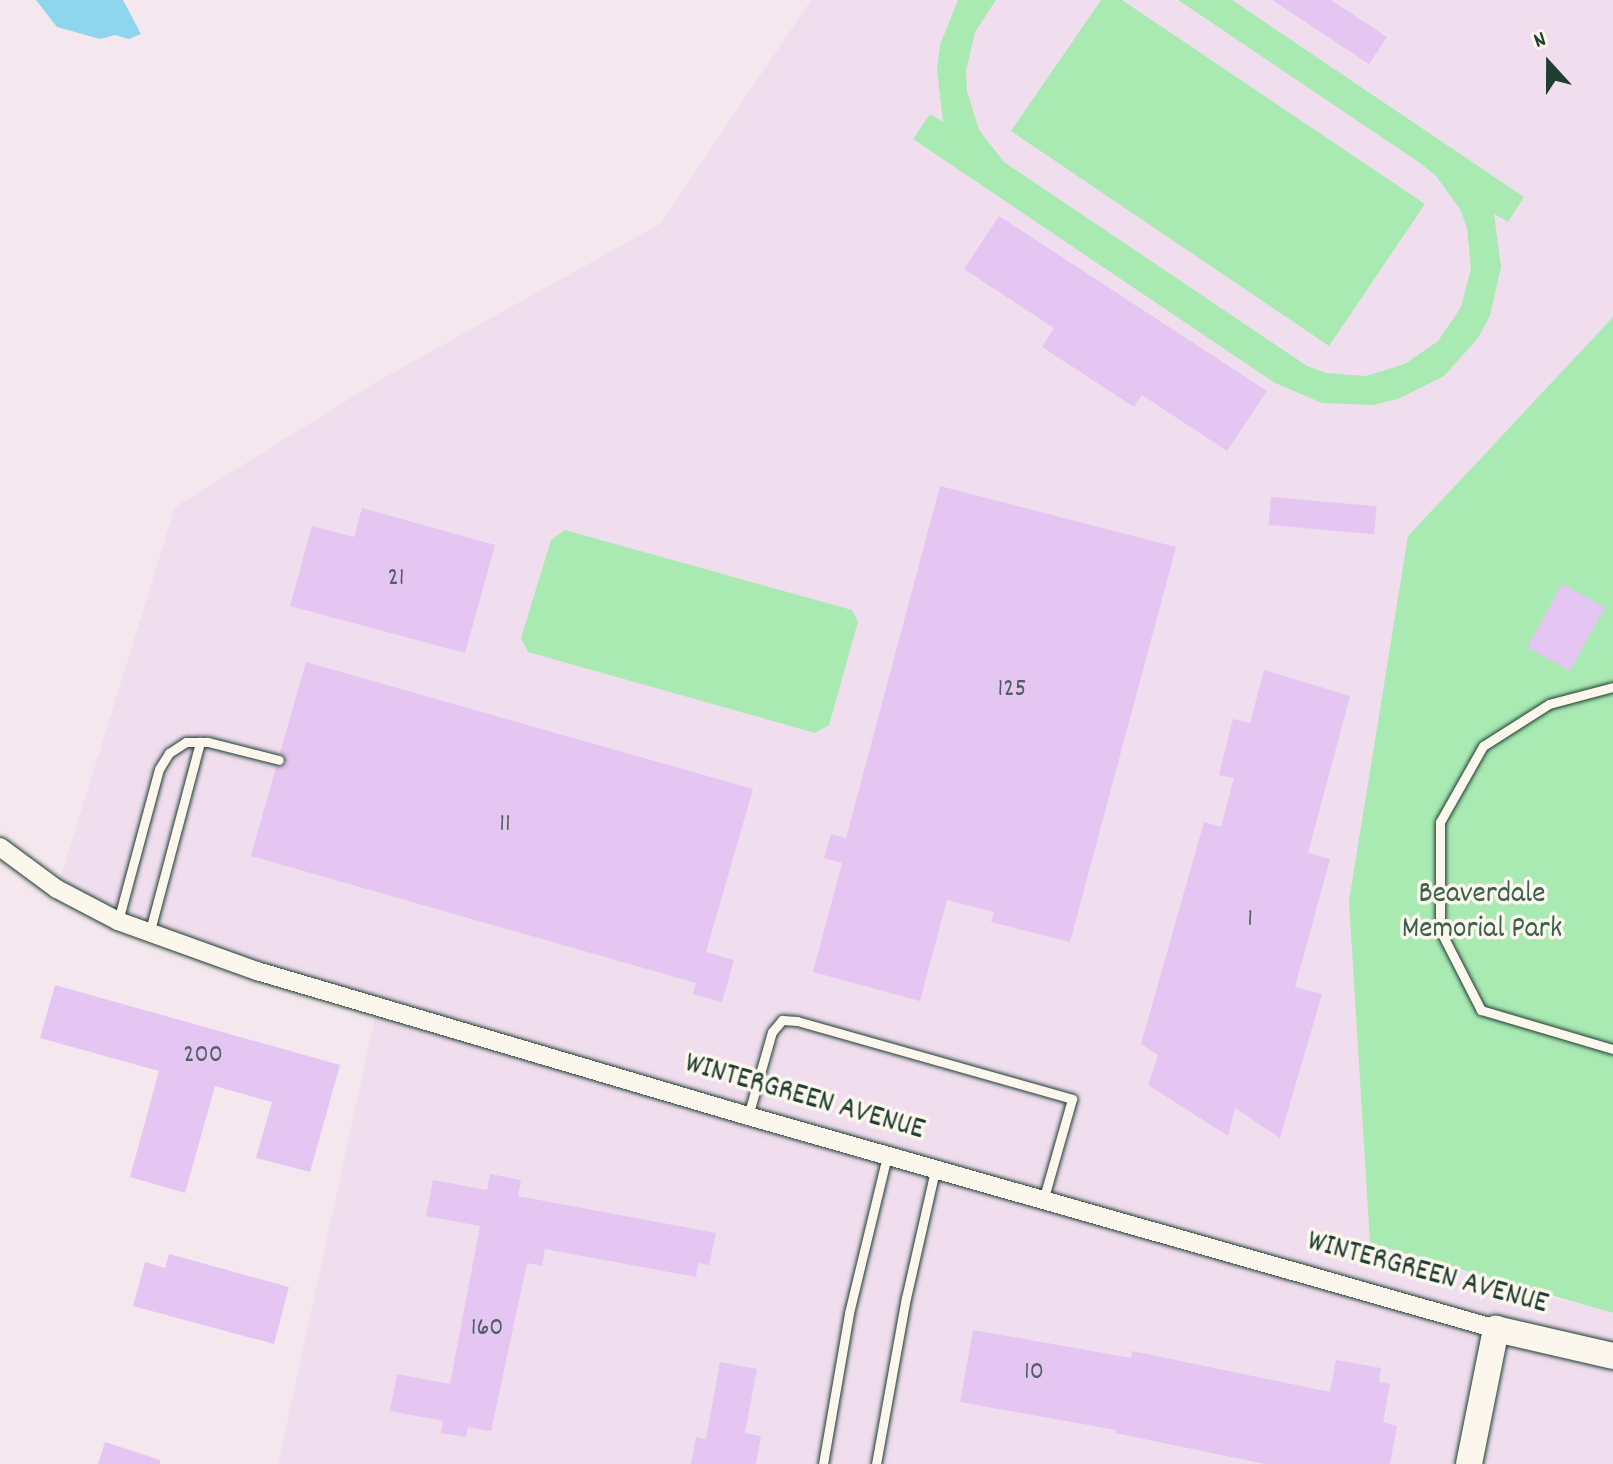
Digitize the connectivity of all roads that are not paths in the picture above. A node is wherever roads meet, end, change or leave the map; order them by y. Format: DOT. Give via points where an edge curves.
graph roads {
  1 [pos="1613,687"];
  2 [pos="200,742"];
  3 [pos="279,760"];
  4 [pos="0,847"];
  5 [pos="118,921"];
  6 [pos="149,934"];
  7 [pos="1613,1049"];
  8 [pos="748,1116"];
  9 [pos="887,1156"];
  10 [pos="935,1170"];
  11 [pos="1043,1201"];
  12 [pos="1496,1329"];
  13 [pos="1613,1356"];
  14 [pos="823,1464"];
  15 [pos="876,1464"];
  16 [pos="1469,1464"];
  1 -- 7 [label="lane" via="1549,704 1483,746 1440,822 1440,930 1481,1010"];
  2 -- 3 [label="lane"];
  2 -- 5 [label="lane" via="186,742 169,753 159,769"];
  2 -- 6 [label="lane"];
  4 -- 5 [label="street, WINTERGREEN AVENUE" via="57,889"];
  5 -- 6 [label="street, WINTERGREEN AVENUE"];
  6 -- 8 [label="street, WINTERGREEN AVENUE" via="354,1001"];
  8 -- 9 [label="street, WINTERGREEN AVENUE"];
  8 -- 11 [label="lane" via="772,1032 782,1020 1072,1099"];
  9 -- 10 [label="street, WINTERGREEN AVENUE"];
  9 -- 14 [label="lane" via="849,1313"];
  10 -- 11 [label="street, WINTERGREEN AVENUE"];
  10 -- 15 [label="lane"];
  11 -- 12 [label="street, WINTERGREEN AVENUE"];
  12 -- 13 [label="street, WINTERGREEN AVENUE"];
  12 -- 16 [label="street"];
}
